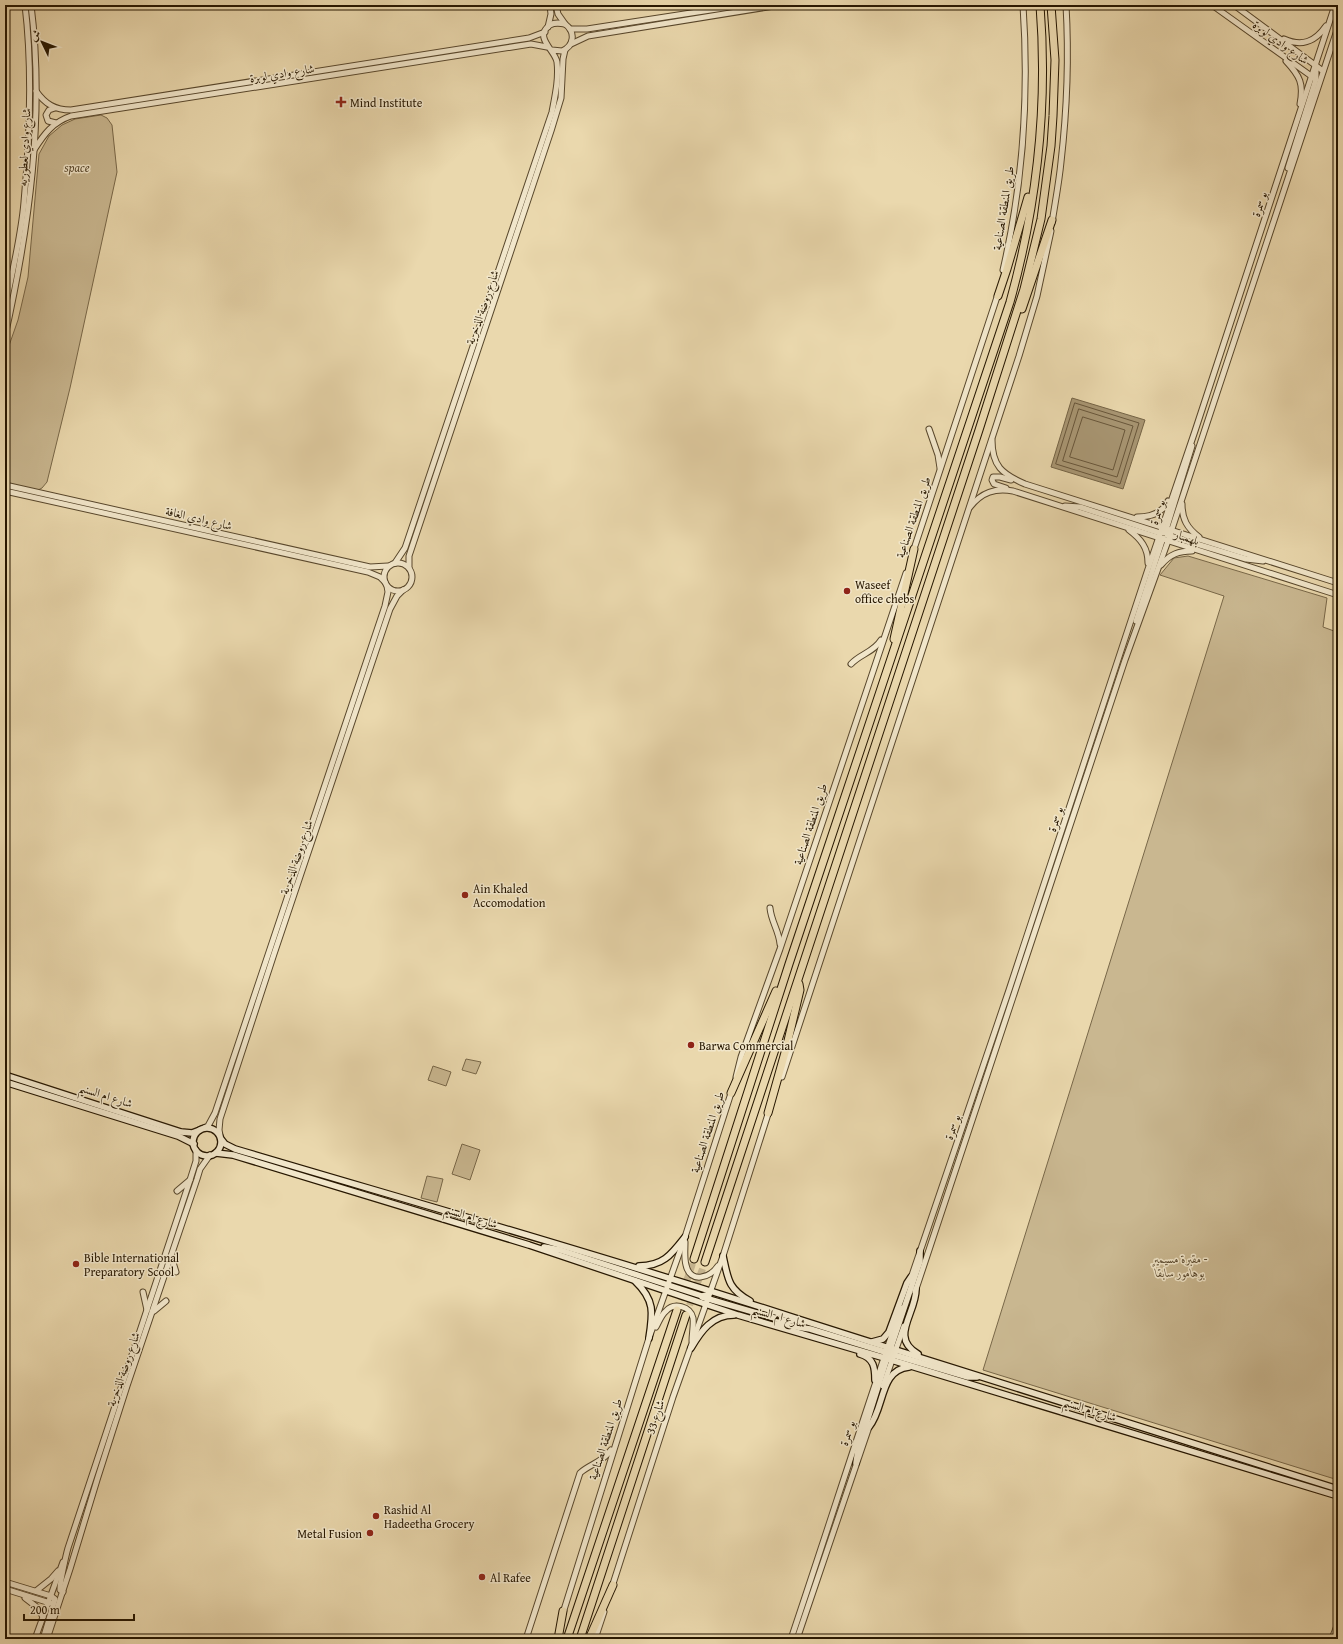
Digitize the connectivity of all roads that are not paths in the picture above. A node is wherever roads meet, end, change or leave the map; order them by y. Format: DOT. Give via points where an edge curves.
graph roads {
  1 [pos="25,5"];
  2 [pos="31,5"];
  3 [pos="550,5"];
  4 [pos="556,5"];
  5 [pos="742,5"];
  6 [pos="780,5"];
  7 [pos="1018,5"];
  8 [pos="1024,5"];
  9 [pos="1040,5"];
  10 [pos="1052,5"];
  11 [pos="1064,5"];
  12 [pos="1070,5"];
  13 [pos="1212,5"];
  14 [pos="1234,5"];
  15 [pos="1335,5"];
  16 [pos="1024,17"];
  17 [pos="1067,18"];
  18 [pos="1330,20"];
  19 [pos="565,24"];
  20 [pos="548,27"];
  21 [pos="1338,27"];
  22 [pos="570,29"];
  23 [pos="544,32"];
  24 [pos="1271,32"];
  25 [pos="570,44"];
  26 [pos="549,48"];
  27 [pos="565,50"];
  28 [pos="1278,54"];
  29 [pos="1315,65"];
  30 [pos="1323,71"];
  31 [pos="1316,79"];
  32 [pos="36,91"];
  33 [pos="56,108"];
  34 [pos="56,123"];
  35 [pos="1296,124"];
  36 [pos="34,150"];
  37 [pos="1038,164"];
  38 [pos="1052,220"];
  39 [pos="998,296"];
  40 [pos="5,307"];
  41 [pos="5,336"];
  42 [pos="1006,350"];
  43 [pos="929,429"];
  44 [pos="1195,431"];
  45 [pos="992,433"];
  46 [pos="940,473"];
  47 [pos="1025,484"];
  48 [pos="5,485"];
  49 [pos="1174,490"];
  50 [pos="5,491"];
  51 [pos="1013,491"];
  52 [pos="1182,496"];
  53 [pos="1054,505"];
  54 [pos="967,511"];
  55 [pos="1131,517"];
  56 [pos="1125,527"];
  57 [pos="1165,534"];
  58 [pos="1204,540"];
  59 [pos="914,549"];
  60 [pos="1198,551"];
  61 [pos="1276,562"];
  62 [pos="395,563"];
  63 [pos="388,566"];
  64 [pos="409,568"];
  65 [pos="1157,570"];
  66 [pos="1147,572"];
  67 [pos="1338,583"];
  68 [pos="386,584"];
  69 [pos="403,590"];
  70 [pos="1338,595"];
  71 [pos="885,634"];
  72 [pos="1132,639"];
  73 [pos="890,663"];
  74 [pos="851,664"];
  75 [pos="770,908"];
  76 [pos="780,949"];
  77 [pos="789,964"];
  78 [pos="799,978"];
  79 [pos="5,1075"];
  80 [pos="5,1082"];
  81 [pos="731,1094"];
  82 [pos="768,1113"];
  83 [pos="202,1129"];
  84 [pos="220,1137"];
  85 [pos="195,1147"];
  86 [pos="213,1154"];
  87 [pos="190,1180"];
  88 [pos="177,1192"];
  89 [pos="685,1237"];
  90 [pos="528,1245"];
  91 [pos="920,1252"];
  92 [pos="171,1256"];
  93 [pos="724,1256"];
  94 [pos="694,1259"];
  95 [pos="704,1262"];
  96 [pos="633,1266"];
  97 [pos="176,1272"];
  98 [pos="911,1277"];
  99 [pos="671,1278"];
  100 [pos="634,1280"];
  101 [pos="669,1285"];
  102 [pos="916,1289"];
  103 [pos="666,1291"];
  104 [pos="711,1291"];
  105 [pos="143,1292"];
  106 [pos="166,1300"];
  107 [pos="707,1302"];
  108 [pos="760,1307"];
  109 [pos="677,1310"];
  110 [pos="150,1311"];
  111 [pos="686,1315"];
  112 [pos="738,1315"];
  113 [pos="756,1321"];
  114 [pos="808,1321"];
  115 [pos="649,1338"];
  116 [pos="860,1339"];
  117 [pos="832,1343"];
  118 [pos="691,1348"];
  119 [pos="889,1354"];
  120 [pos="928,1360"];
  121 [pos="911,1366"];
  122 [pos="984,1378"];
  123 [pos="875,1380"];
  124 [pos="114,1409"];
  125 [pos="108,1413"];
  126 [pos="869,1427"];
  127 [pos="615,1444"];
  128 [pos="92,1459"];
  129 [pos="856,1463"];
  130 [pos="96,1465"];
  131 [pos="97,1480"];
  132 [pos="100,1488"];
  133 [pos="1338,1489"];
  134 [pos="1338,1496"];
  135 [pos="68,1548"];
  136 [pos="79,1557"];
  137 [pos="73,1561"];
  138 [pos="62,1565"];
  139 [pos="5,1582"];
  140 [pos="613,1585"];
  141 [pos="5,1589"];
  142 [pos="36,1592"];
  143 [pos="17,1594"];
  144 [pos="62,1594"];
  145 [pos="51,1596"];
  146 [pos="55,1602"];
  147 [pos="48,1603"];
  148 [pos="563,1612"];
  149 [pos="43,1617"];
  150 [pos="1338,1622"];
  151 [pos="527,1637"];
  152 [pos="35,1639"];
  153 [pos="43,1639"];
  154 [pos="46,1639"];
  155 [pos="554,1639"];
  156 [pos="558,1639"];
  157 [pos="567,1639"];
  158 [pos="580,1639"];
  159 [pos="588,1639"];
  160 [pos="595,1639"];
  161 [pos="791,1639"];
  162 [pos="797,1639"];
  163 [pos="1332,1639"];
  1 -- 40 [label="street, شارع وادي لعطوريه" via="30,89 29,136 24,202"];
  2 -- 32 [label="street, شارع وادي لعطوريه"];
  3 -- 20 [label="street"];
  4 -- 19 [label="street" via="558,14"];
  5 -- 22 [label="street" via="587,29"];
  6 -- 25 [label="street" via="588,36"];
  7 -- 16 [label="street"];
  8 -- 16 [label="street, طريق المنطقة الصناعية"];
  9 -- 37 [label="highway, طريق المنطقة الصناعية" via="1044,71"];
  10 -- 42 [label="highway" via="1053,116 1046,181 1036,245"];
  11 -- 17 [label="street"];
  12 -- 17 [label="street"];
  13 -- 28 [label="street, شارع وادي لوبرة"];
  14 -- 24 [label="street, شارع وادي لوبرة"];
  15 -- 18 [label="street"];
  16 -- 39 [label="street, طريق المنطقة الصناعية" via="1025,96 1022,157"];
  17 -- 38 [label="street" via="1066,114 1058,190"];
  18 -- 24 [label="street" via="1319,36 1305,43 1289,41"];
  18 -- 29 [label="street"];
  19 -- 20 [label="street" via="558,23"];
  19 -- 22 [label="street"];
  20 -- 23 [label="street"];
  21 -- 30 [label="street, بو سمرة"];
  22 -- 25 [label="street"];
  23 -- 26 [label="street" via="544,40"];
  23 -- 33 [label="street, شارع وادي لوبرة" via="529,38 121,103 71,110"];
  24 -- 29 [label="street, شارع وادي لوبرة"];
  25 -- 27 [label="street"];
  26 -- 27 [label="street" via="559,52"];
  26 -- 34 [label="street, شارع وادي لوبرة" via="531,44 71,116"];
  26 -- 62 [label="street, شارع روضة الذخرية" via="556,60 556,81 555,98 546,129 405,548"];
  27 -- 64 [label="street, شارع روضة الذخرية" via="561,98 553,125 409,556"];
  28 -- 31 [label="street, شارع وادي لوبرة"];
  28 -- 35 [label="street" via="1297,73 1301,86"];
  29 -- 30 [label="street, شارع وادي لوبرة"];
  29 -- 31 [label="street"];
  30 -- 31 [label="street, بو سمرة"];
  31 -- 35 [label="street, بو سمرة"];
  31 -- 52 [label="street, بو سمرة" via="1290,157 1283,192"];
  32 -- 33 [label="street" via="44,101"];
  32 -- 36 [label="street, شارع وادي لعطوريه"];
  33 -- 34 [label="street" via="49,110 46,115 50,122"];
  34 -- 36 [label="street, شارع وادي لوبرة"];
  35 -- 44 [label="street, بو سمرة"];
  36 -- 41 [label="street, شارع وادي لعطوريه" via="29,210"];
  37 -- 39 [label="highway"];
  37 -- 73 [label="highway, طريق المنطقة الصناعية" via="1024,245 1010,302"];
  38 -- 42 [label="highway" via="1027,298"];
  38 -- 45 [label="street" via="1037,296"];
  39 -- 46 [label="street, طريق المنطقة الصناعية"];
  42 -- 78 [label="highway"];
  43 -- 46 [label="street" via="938,455"];
  44 -- 49 [label="street, بو سمرة"];
  44 -- 57 [label="street" via="1191,452"];
  45 -- 47 [label="street, بلهمبار" via="993,455 997,465 1007,476"];
  45 -- 54 [label="street"];
  46 -- 59 [label="street, طريق المنطقة الصناعية"];
  47 -- 51 [label="street" via="993,477 994,484"];
  47 -- 55 [label="street, بلهمبار"];
  48 -- 63 [label="street, شارع وادي الغافة" via="370,566"];
  49 -- 55 [label="street" via="1167,504 1159,512 1145,517"];
  49 -- 57 [label="street, بو سمرة"];
  50 -- 68 [label="street, شارع وادي الغافة" via="368,572 375,574"];
  51 -- 53 [label="street, بلهمبار"];
  51 -- 54 [label="street, بلهمبار" via="997,489 988,492 975,501"];
  52 -- 57 [label="street, بو سمرة"];
  52 -- 58 [label="street" via="1184,521"];
  53 -- 56 [label="street, بلهمبار"];
  53 -- 57 [label="street" via="1080,507"];
  54 -- 82 [label="street"];
  55 -- 57 [label="street, بلهمبار"];
  56 -- 57 [label="street, بلهمبار"];
  56 -- 66 [label="street" via="1145,546 1148,558"];
  57 -- 58 [label="street, بلهمبار"];
  57 -- 60 [label="street, بلهمبار"];
  57 -- 61 [label="street" via="1246,559"];
  57 -- 65 [label="street, بو سمرة"];
  57 -- 66 [label="street, بو سمرة"];
  57 -- 72 [label="street" via="1138,612"];
  58 -- 61 [label="street, بلهمبار"];
  59 -- 71 [label="street, طريق المنطقة الصناعية"];
  59 -- 73 [label="highway"];
  60 -- 65 [label="street" via="1174,554 1165,559"];
  60 -- 70 [label="street, بلهمبار"];
  61 -- 67 [label="street, بلهمبار"];
  62 -- 63 [label="street"];
  62 -- 64 [label="street"];
  63 -- 68 [label="street" via="384,574"];
  64 -- 69 [label="street" via="411,581"];
  65 -- 72 [label="street, بو سمرة"];
  66 -- 91 [label="street, بو سمرة"];
  68 -- 69 [label="street" via="395,590"];
  68 -- 83 [label="street, شارع روضة الذخرية" via="388,592 385,606 265,967 215,1113 208,1126"];
  69 -- 84 [label="street, شارع روضة الذخرية" via="390,609 306,860 220,1119"];
  71 -- 74 [label="street" via="874,648"];
  71 -- 76 [label="street, طريق المنطقة الصناعية"];
  72 -- 102 [label="street, بو سمرة"];
  73 -- 77 [label="highway, طريق المنطقة الصناعية"];
  75 -- 76 [label="street" via="778,932"];
  76 -- 81 [label="street, طريق المنطقة الصناعية" via="741,1057"];
  77 -- 81 [label="highway"];
  77 -- 94 [label="highway, طريق المنطقة الصناعية"];
  78 -- 82 [label="highway" via="800,990"];
  78 -- 95 [label="highway"];
  79 -- 83 [label="main road, شارع ام السنيم" via="181,1132 192,1133"];
  80 -- 85 [label="main road, شارع ام السنيم" via="178,1136"];
  81 -- 89 [label="street, طريق المنطقة الصناعية"];
  82 -- 93 [label="street"];
  83 -- 84 [label="main road" via="213,1129"];
  83 -- 85 [label="main road" via="194,1137"];
  84 -- 86 [label="main road" via="220,1147"];
  84 -- 96 [label="main road, شارع ام السنيم" via="224,1144 235,1150"];
  85 -- 86 [label="main road" via="204,1155"];
  85 -- 87 [label="street, شارع روضة الذخرية" via="196,1161"];
  86 -- 90 [label="main road, شارع ام السنيم" via="239,1157"];
  86 -- 92 [label="street, شارع روضة الذخرية" via="200,1169"];
  87 -- 88 [label="street"];
  87 -- 110 [label="street, شارع روضة الذخرية"];
  89 -- 93 [label="street" via="686,1265 693,1275 700,1278 708,1276"];
  89 -- 96 [label="main road" via="671,1255 662,1261 650,1266"];
  89 -- 99 [label="street, طريق المنطقة الصناعية"];
  90 -- 100 [label="main road, شارع ام السنيم"];
  90 -- 101 [label="main road" via="560,1250"];
  91 -- 98 [label="street, بو سمرة"];
  91 -- 119 [label="main road" via="920,1262"];
  92 -- 97 [label="street"];
  92 -- 110 [label="street, شارع روضة الذخرية"];
  93 -- 104 [label="street, شارع 33"];
  93 -- 108 [label="main road" via="727,1277 732,1289"];
  96 -- 99 [label="main road, شارع ام السنيم"];
  98 -- 116 [label="main road" via="906,1283 886,1337 874,1342"];
  98 -- 119 [label="street, بو سمرة"];
  99 -- 101 [label="street, طريق المنطقة الصناعية"];
  99 -- 104 [label="main road, شارع ام السنيم"];
  100 -- 103 [label="main road, شارع ام السنيم"];
  100 -- 115 [label="main road" via="651,1304"];
  101 -- 103 [label="street, طريق المنطقة الصناعية"];
  101 -- 104 [label="main road" via="702,1296"];
  102 -- 119 [label="street, بو سمرة"];
  102 -- 120 [label="main road" via="904,1339 909,1348"];
  103 -- 107 [label="main road, شارع ام السنيم"];
  103 -- 115 [label="street, طريق المنطقة الصناعية"];
  104 -- 107 [label="street, شارع 33"];
  104 -- 108 [label="main road, شارع ام السنيم"];
  105 -- 110 [label="street"];
  106 -- 110 [label="street"];
  107 -- 112 [label="main road, شارع ام السنيم"];
  107 -- 114 [label="main road" via="791,1322"];
  107 -- 118 [label="street, شارع 33"];
  108 -- 114 [label="main road, شارع ام السنيم"];
  109 -- 157 [label="highway, شارع 33"];
  110 -- 124 [label="street, شارع روضة الذخرية"];
  110 -- 131 [label="street, شارع روضة الذخرية"];
  111 -- 158 [label="highway, شارع 33"];
  112 -- 113 [label="main road, شارع ام السنيم"];
  112 -- 118 [label="main road" via="715,1319 702,1331"];
  113 -- 117 [label="main road, شارع ام السنيم"];
  113 -- 119 [label="main road" via="810,1329"];
  114 -- 116 [label="main road, شارع ام السنيم"];
  115 -- 118 [label="street" via="667,1310 673,1306 681,1306 689,1310 693,1319"];
  115 -- 127 [label="street, طريق المنطقة الصناعية"];
  116 -- 119 [label="main road, شارع ام السنيم"];
  117 -- 119 [label="main road, شارع ام السنيم"];
  117 -- 123 [label="main road" via="868,1358 874,1365"];
  118 -- 140 [label="street, شارع 33"];
  119 -- 120 [label="main road, شارع ام السنيم"];
  119 -- 121 [label="main road, شارع ام السنيم"];
  119 -- 122 [label="main road" via="968,1377"];
  119 -- 123 [label="street, بو سمرة"];
  119 -- 126 [label="street, بو سمرة"];
  119 -- 129 [label="main road"];
  120 -- 122 [label="main road, شارع ام السنيم"];
  121 -- 126 [label="main road" via="900,1368 890,1376 875,1421"];
  121 -- 134 [label="main road, شارع ام السنيم"];
  122 -- 133 [label="main road, شارع ام السنيم"];
  123 -- 161 [label="street, بو سمرة"];
  124 -- 125 [label="street"];
  124 -- 130 [label="street, شارع روضة الذخرية"];
  126 -- 129 [label="street, بو سمرة"];
  127 -- 148 [label="street, طريق المنطقة الصناعية"];
  127 -- 151 [label="street, طريق المنطقة الصناعية" via="604,1458 580,1473"];
  128 -- 130 [label="street"];
  129 -- 162 [label="street, بو سمرة"];
  130 -- 135 [label="street, شارع روضة الذخرية"];
  131 -- 132 [label="street"];
  131 -- 137 [label="street, شارع روضة الذخرية"];
  135 -- 138 [label="street, شارع روضة الذخرية"];
  135 -- 144 [label="street, شارع روضة الذخرية" via="59,1587"];
  136 -- 137 [label="street"];
  137 -- 144 [label="street, شارع روضة الذخرية"];
  138 -- 142 [label="street"];
  138 -- 145 [label="street, شارع روضة الذخرية"];
  139 -- 142 [label="street"];
  140 -- 159 [label="highway"];
  140 -- 160 [label="street"];
  141 -- 143 [label="street"];
  142 -- 145 [label="street"];
  143 -- 147 [label="street"];
  143 -- 149 [label="street" via="38,1608"];
  144 -- 146 [label="street"];
  144 -- 154 [label="street, شارع روضة الذخرية"];
  145 -- 146 [label="street"];
  145 -- 147 [label="street, شارع روضة الذخرية"];
  146 -- 147 [label="street"];
  146 -- 153 [label="street"];
  147 -- 149 [label="street, شارع روضة الذخرية"];
  148 -- 155 [label="street, طريق المنطقة الصناعية"];
  148 -- 156 [label="highway"];
  149 -- 152 [label="street, شارع روضة الذخرية"];
  150 -- 163 [label="street"];
}
